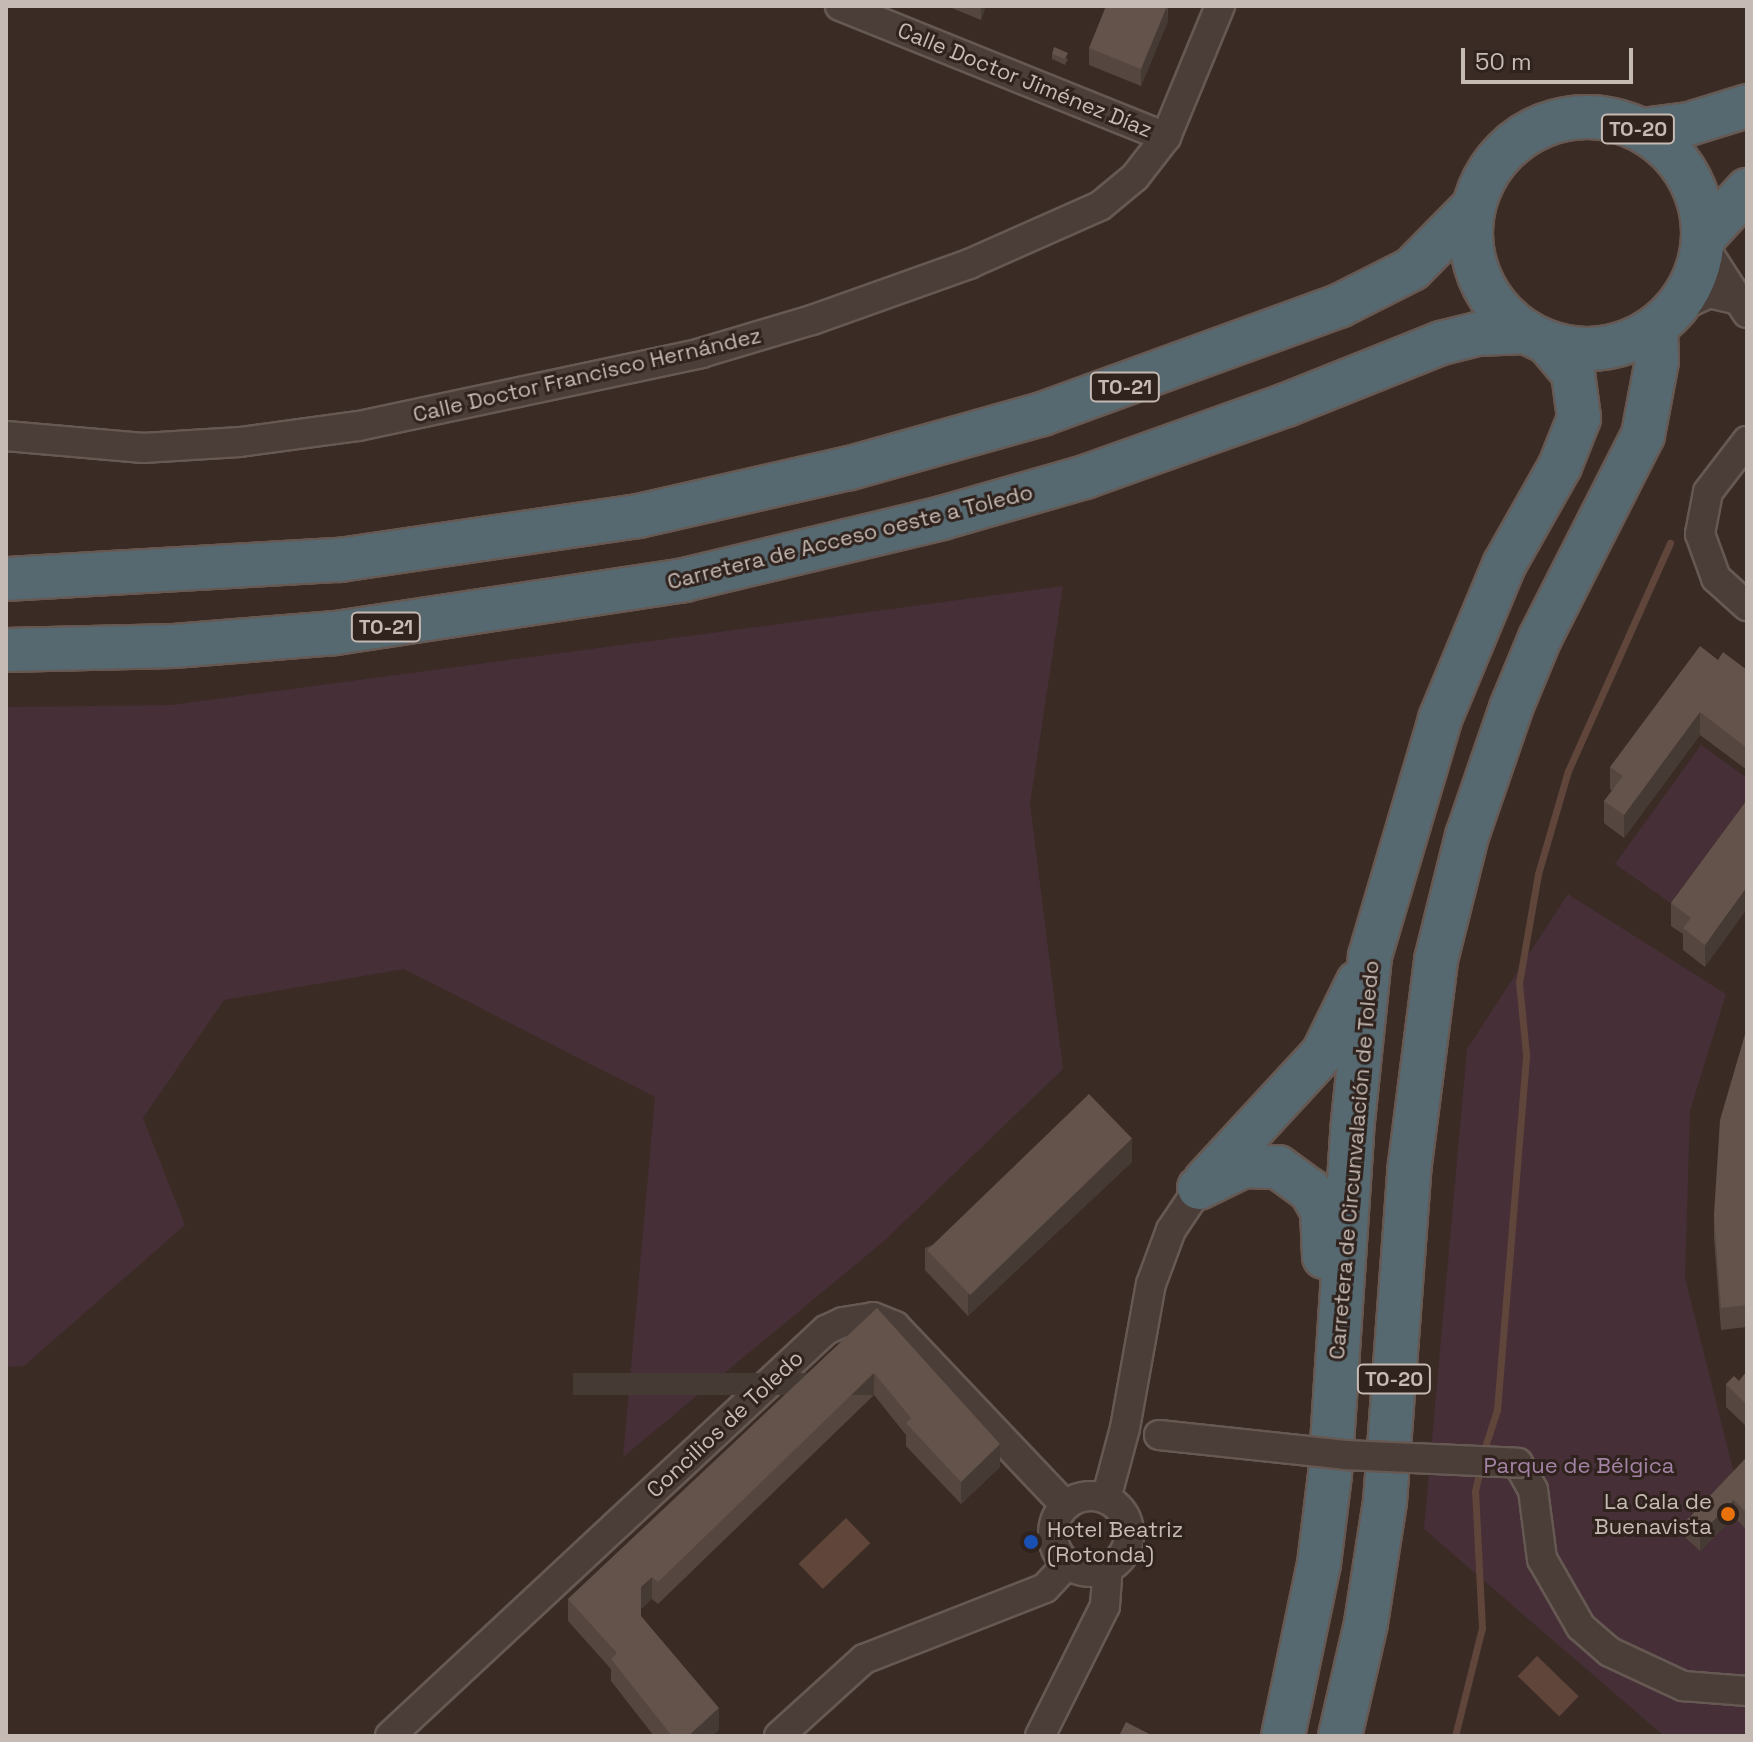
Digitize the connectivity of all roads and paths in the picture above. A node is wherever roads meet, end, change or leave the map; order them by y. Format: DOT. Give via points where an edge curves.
graph roads {
  1 [pos="1220,6"];
  2 [pos="865,11"];
  3 [pos="1747,106"];
  4 [pos="1642,130"];
  5 [pos="1166,137"];
  6 [pos="1747,190"];
  7 [pos="1473,207"];
  8 [pos="1704,241"];
  9 [pos="1742,306"];
  10 [pos="1667,317"];
  11 [pos="1537,337"];
  12 [pos="6,436"];
  13 [pos="1747,441"];
  14 [pos="6,579"];
  15 [pos="1747,606"];
  16 [pos="6,650"];
  17 [pos="1370,956"];
  18 [pos="1199,1188"];
  19 [pos="1333,1407"];
  20 [pos="1159,1435"];
  21 [pos="1106,1499"];
  22 [pos="1065,1505"];
  23 [pos="1067,1564"];
  24 [pos="1108,1567"];
  25 [pos="1747,1691"];
  26 [pos="390,1736"];
  27 [pos="779,1736"];
  28 [pos="1040,1736"];
  29 [pos="1283,1736"];
  30 [pos="1340,1736"];
  1 -- 5 [label="street, Calle Doctor Francisco Hernández"];
  2 -- 5 [label="street, Calle Doctor Jiménez Díaz"];
  3 -- 4 [label="highway, Carretera de Circunvalación de Toledo / TO-20" via="1689,124"];
  4 -- 7 [label="highway, Carretera de Circunvalación de Toledo / TO-20" via="1609,119 1573,117 1539,127 1487,174"];
  4 -- 8 [label="highway, Carretera de Circunvalación de Toledo / TO-20" via="1688,175 1701,205"];
  5 -- 12 [label="street, Calle Doctor Francisco Hernández" via="1100,206 1053,229 812,320 701,353 502,399 240,442 143,448"];
  6 -- 8 [label="highway, Carretera de Circunvalación de Toledo / TO-20"];
  7 -- 11 [label="highway, Carretera de Circunvalación de Toledo / TO-20" via="1471,243 1479,278 1499,309"];
  7 -- 14 [label="highway, TO-21" via="1412,269 1339,306 1056,410 850,468 638,516 340,560"];
  8 -- 9 [label="street"];
  8 -- 10 [label="highway, Carretera de Circunvalación de Toledo / TO-20" via="1694,278"];
  9 -- 10 [label="street" via="1709,293"];
  10 -- 11 [label="highway" via="1604,348"];
  10 -- 30 [label="highway, Carretera de Circunvalación de Toledo / TO-20" via="1643,435 1552,612 1511,708 1467,836 1436,960 1410,1164 1385,1502 1366,1623"];
  11 -- 16 [label="highway, Carretera de Acceso oeste a Toledo / TO-21" via="1477,334 1441,343 1085,477 942,518 684,580 397,626 174,646"];
  11 -- 17 [label="highway, Carretera de Circunvalación de Toledo / TO-20" via="1573,373 1579,418 1572,443 1504,565 1440,719"];
  13 -- 15 [label="street" via="1708,492 1700,534 1716,578"];
  17 -- 18 [label="highway" via="1323,1053"];
  17 -- 19 [label="highway, Carretera de Circunvalación de Toledo / TO-20"];
  18 -- 19 [label="highway" via="1244,1166 1261,1164 1278,1167 1310,1190 1322,1211 1322,1335"];
  18 -- 21 [label="street" via="1171,1230 1151,1284 1125,1428"];
  19 -- 29 [label="highway, Carretera de Circunvalación de Toledo / TO-20" via="1319,1564"];
  20 -- 25 [label="street, bridge" via="1345,1455 1518,1463 1533,1490 1542,1559 1581,1627 1610,1652 1683,1686"];
  21 -- 22 [label="street" via="1084,1496"];
  21 -- 24 [label="street" via="1124,1515 1129,1538 1118,1561"];
  22 -- 23 [label="street" via="1052,1530 1053,1543"];
  22 -- 26 [label="street, Concilios de Toledo" via="895,1326 873,1317 843,1322 826,1330"];
  23 -- 24 [label="street" via="1087,1572"];
  23 -- 27 [label="street" via="1045,1588 864,1659"];
  24 -- 28 [label="street" via="1105,1606"];
}
